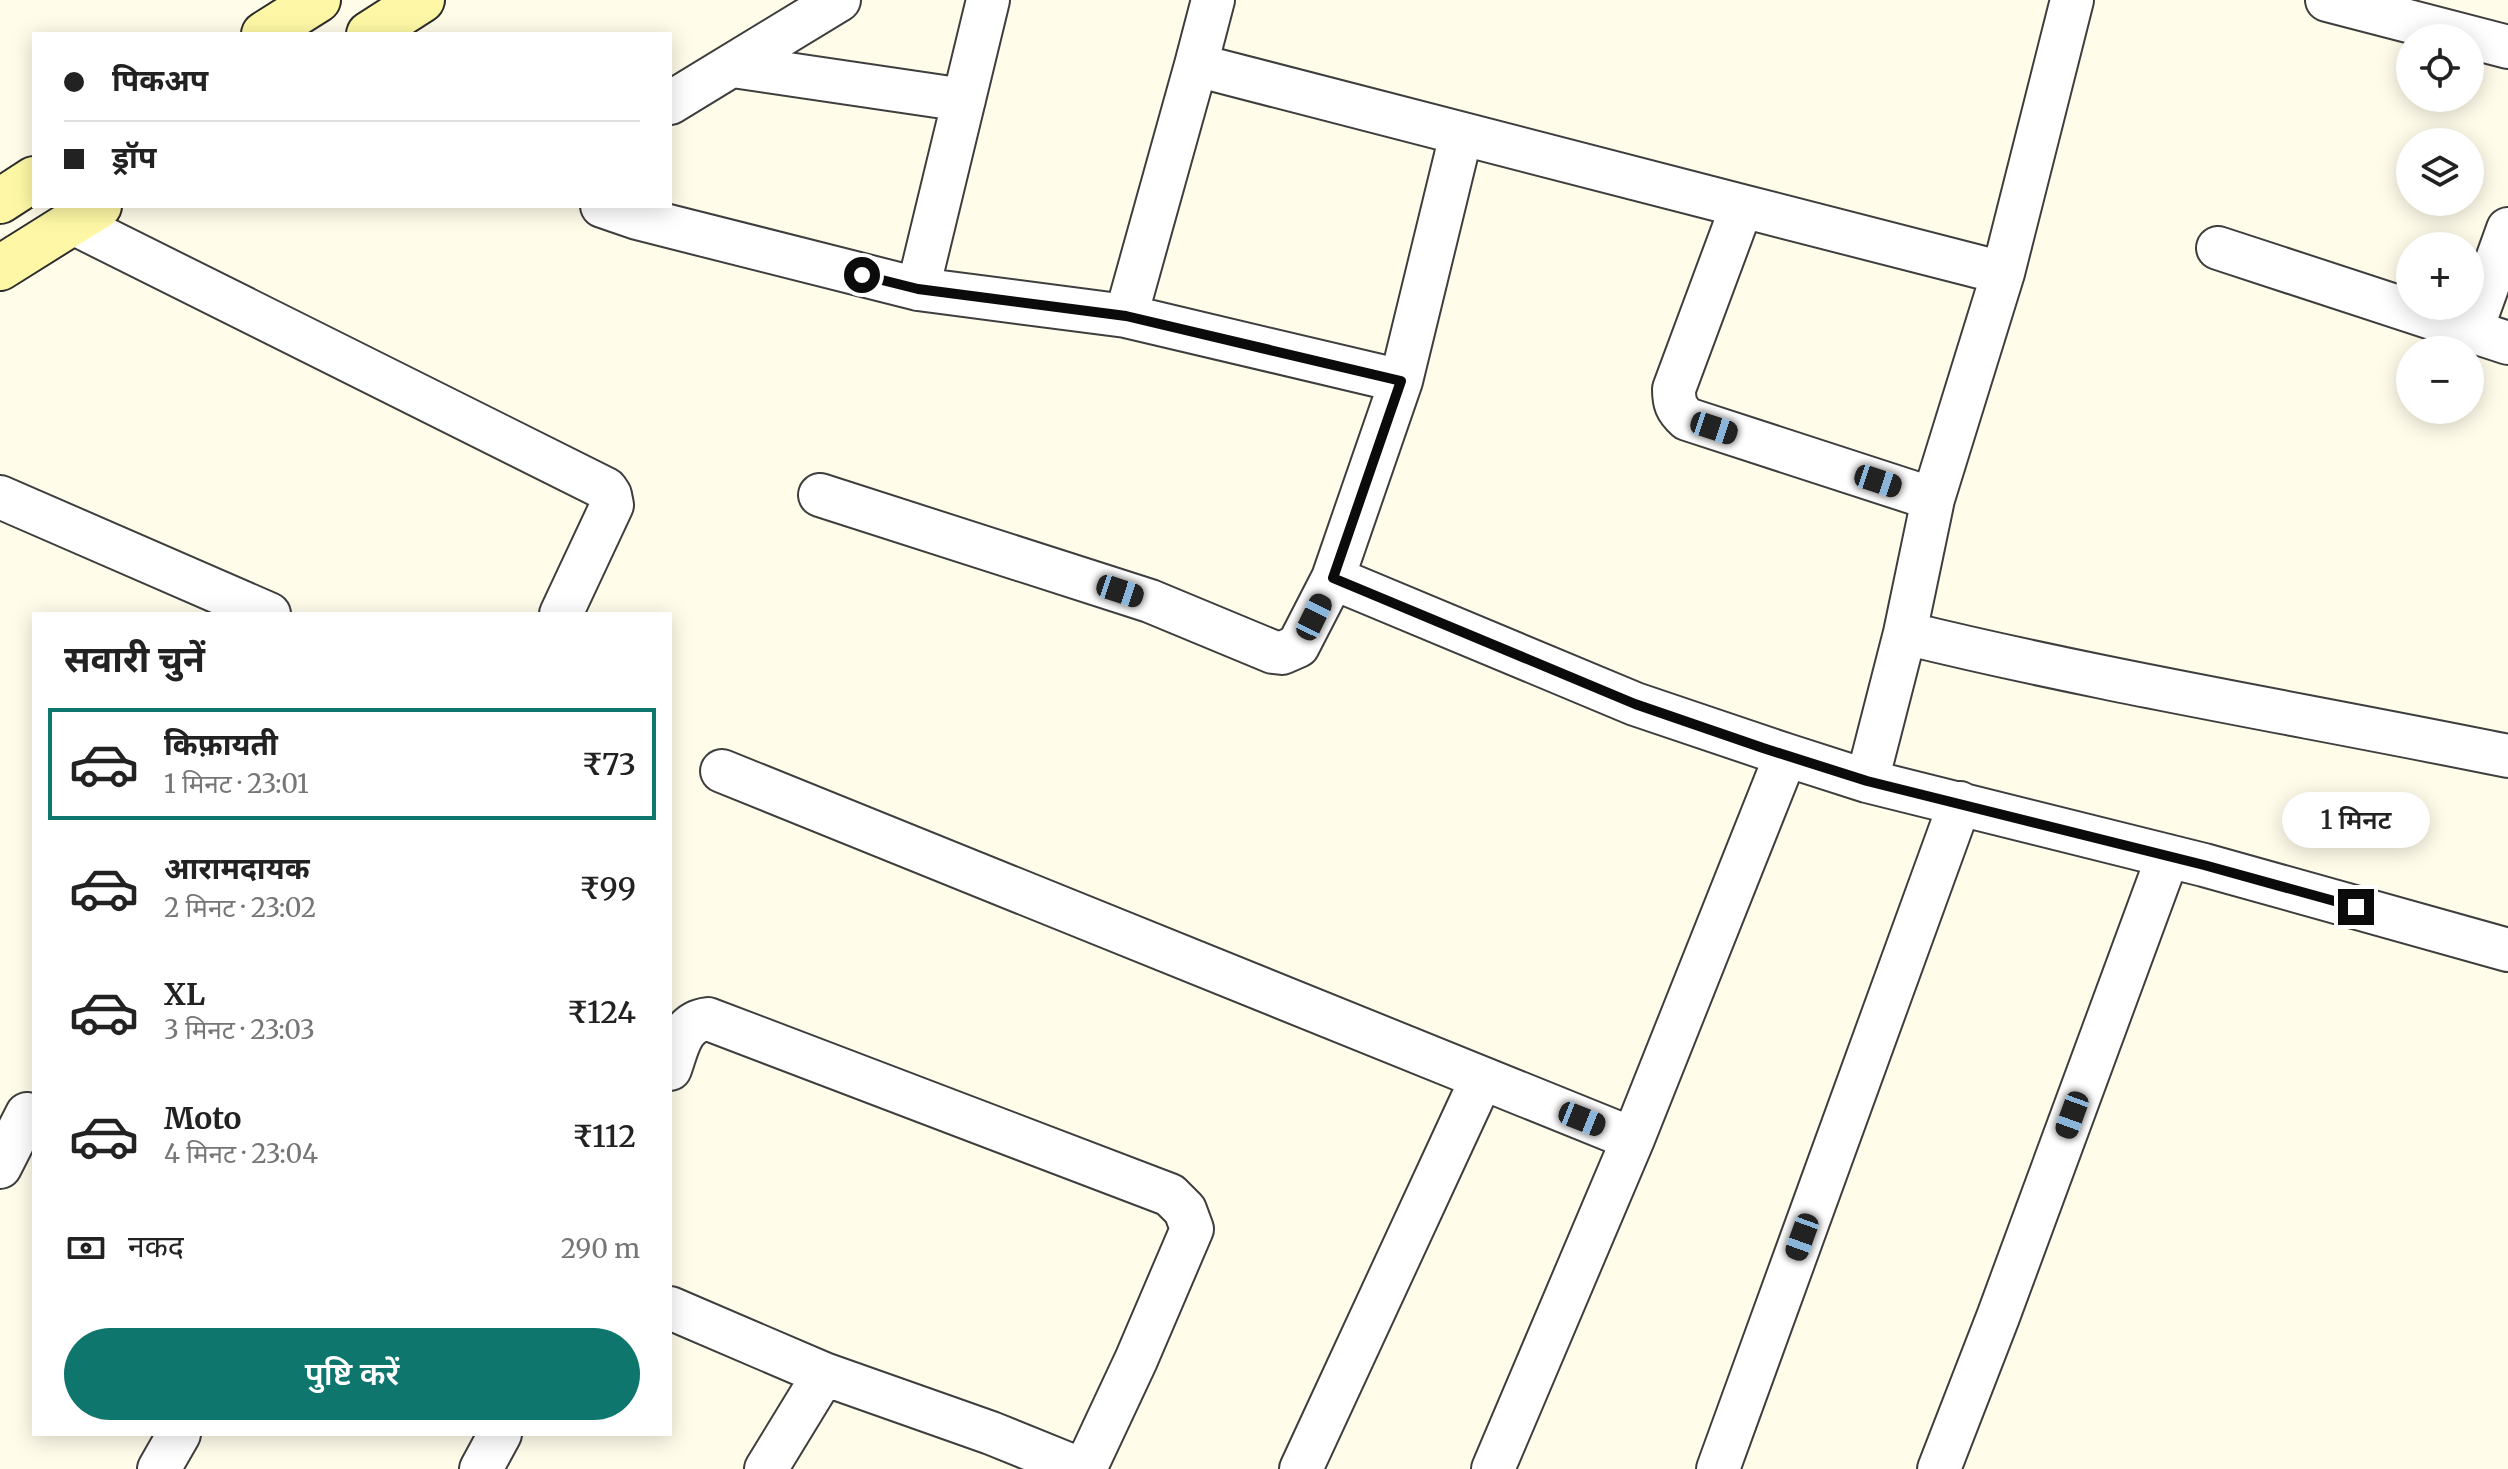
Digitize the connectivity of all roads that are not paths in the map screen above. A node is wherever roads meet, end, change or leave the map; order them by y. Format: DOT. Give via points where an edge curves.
graph roads {
  1 [pos="318,0"];
  2 [pos="422,0"];
  3 [pos="839,0"];
  4 [pos="988,0"];
  5 [pos="1213,0"];
  6 [pos="2072,0"];
  7 [pos="2327,0"];
  8 [pos="267,32"];
  9 [pos="372,32"];
  10 [pos="2508,47"];
  11 [pos="1196,65"];
  12 [pos="733,66"];
  13 [pos="964,100"];
  14 [pos="672,102"];
  15 [pos="1461,135"];
  16 [pos="32,180"];
  17 [pos="0,201"];
  18 [pos="1742,206"];
  19 [pos="608,208"];
  20 [pos="86,214"];
  21 [pos="2508,229"];
  22 [pos="2218,248"];
  23 [pos="0,268"];
  24 [pos="2003,273"];
  25 [pos="918,289"];
  26 [pos="1126,316"];
  27 [pos="2490,336"];
  28 [pos="1401,381"];
  29 [pos="820,495"];
  30 [pos="0,497"];
  31 [pos="1933,499"];
  32 [pos="1333,578"];
  33 [pos="264,612"];
  34 [pos="562,612"];
  35 [pos="1905,633"];
  36 [pos="1786,755"];
  37 [pos="2508,756"];
  38 [pos="722,771"];
  39 [pos="1867,781"];
  40 [pos="1960,803"];
  41 [pos="2168,856"];
  42 [pos="2508,950"];
  43 [pos="672,1064"];
  44 [pos="1481,1080"];
  45 [pos="20,1110"];
  46 [pos="1633,1139"];
  47 [pos="0,1167"];
  48 [pos="672,1309"];
  49 [pos="824,1374"];
  50 [pos="178,1436"];
  51 [pos="499,1436"];
  52 [pos="159,1469"];
  53 [pos="481,1469"];
  54 [pos="766,1469"];
  55 [pos="1082,1469"];
  56 [pos="1301,1469"];
  57 [pos="1493,1469"];
  58 [pos="1718,1469"];
  59 [pos="1939,1469"];
  1 -- 8 [label="main road"];
  2 -- 9 [label="main road"];
  3 -- 12 [label="street"];
  4 -- 13 [label="street"];
  5 -- 11 [label="street"];
  6 -- 24 [label="street"];
  7 -- 10 [label="street"];
  11 -- 15 [label="street"];
  11 -- 26 [label="street"];
  12 -- 13 [label="street"];
  12 -- 14 [label="street"];
  13 -- 25 [label="street"];
  15 -- 18 [label="street"];
  15 -- 28 [label="street"];
  16 -- 17 [label="main road"];
  18 -- 24 [label="street"];
  18 -- 31 [label="street" via="1674,389 1678,411 1687,419"];
  19 -- 25 [label="street"];
  20 -- 23 [label="main road"];
  20 -- 34 [label="street" via="108,242 606,489 612,505"];
  21 -- 27 [label="street"];
  22 -- 27 [label="street"];
  24 -- 31 [label="street"];
  25 -- 26 [label="street"];
  26 -- 28 [label="street"];
  28 -- 32 [label="street"];
  29 -- 32 [label="street" via="1150,601 1273,652 1298,646"];
  30 -- 33 [label="street"];
  31 -- 35 [label="street"];
  32 -- 36 [label="street" via="1635,704"];
  35 -- 37 [label="street" via="2032,664"];
  35 -- 39 [label="street"];
  36 -- 39 [label="street"];
  36 -- 46 [label="street"];
  38 -- 44 [label="street"];
  39 -- 40 [label="street"];
  40 -- 41 [label="street"];
  40 -- 58 [label="street"];
  41 -- 42 [label="street"];
  41 -- 59 [label="street"];
  43 -- 55 [label="street" via="690,1024 708,1019 1170,1195 1185,1210 1192,1229"];
  44 -- 46 [label="street"];
  44 -- 56 [label="street"];
  45 -- 47 [label="street"];
  46 -- 57 [label="street"];
  48 -- 49 [label="street"];
  49 -- 54 [label="street"];
  49 -- 55 [label="street"];
  50 -- 52 [label="street"];
  51 -- 53 [label="street"];
}
